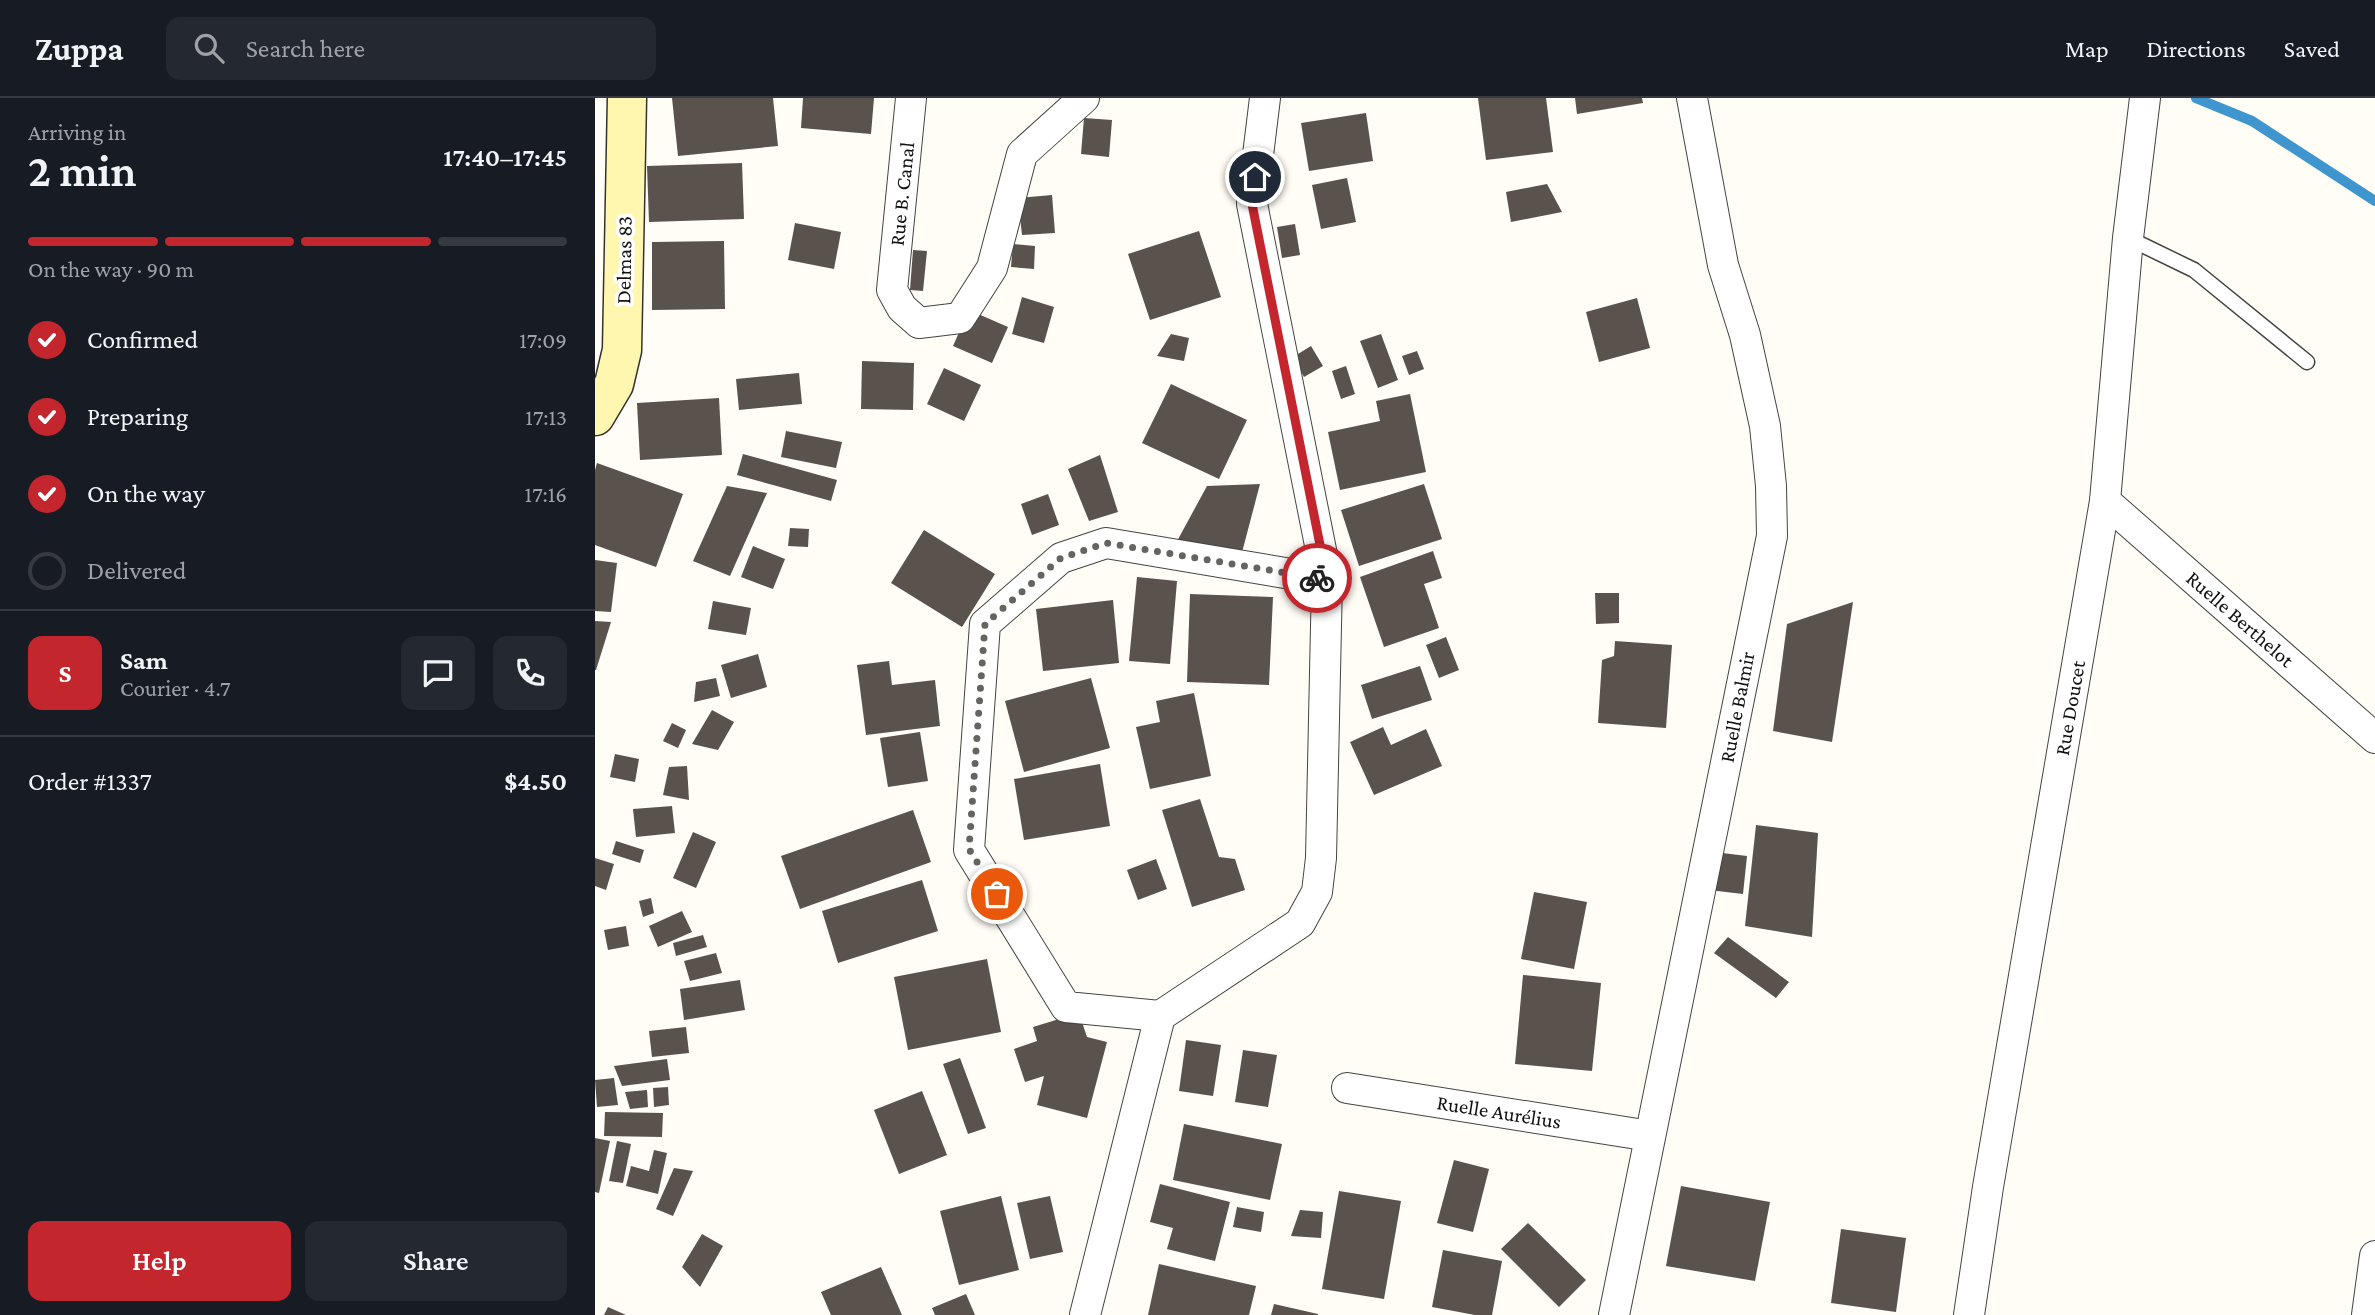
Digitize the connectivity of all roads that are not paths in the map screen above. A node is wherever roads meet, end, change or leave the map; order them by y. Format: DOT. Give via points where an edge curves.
graph roads {
  1 [pos="627,98"];
  2 [pos="911,98"];
  3 [pos="1084,98"];
  4 [pos="1265,98"];
  5 [pos="1692,98"];
  6 [pos="2143,112"];
  7 [pos="2128,238"];
  8 [pos="2307,362"];
  9 [pos="595,416"];
  10 [pos="2105,501"];
  11 [pos="1327,580"];
  12 [pos="2375,738"];
  13 [pos="1160,1016"];
  14 [pos="1347,1088"];
  15 [pos="1650,1136"];
  16 [pos="2375,1256"];
  17 [pos="1085,1315"];
  18 [pos="1614,1315"];
  19 [pos="1969,1315"];
  20 [pos="2367,1315"];
  1 -- 9 [label="street, Delmas 83" via="622,350 614,384"];
  2 -- 3 [label="street, Rue B. Canal" via="892,290 902,308 919,323 960,318 992,268 1022,154"];
  4 -- 11 [label="street" via="1252,204"];
  5 -- 15 [label="street, Ruelle Balmir" via="1723,265 1745,335 1765,426 1772,536"];
  6 -- 7 [label="street, Rue Doucet"];
  7 -- 8 [label="lane" via="2194,270"];
  7 -- 10 [label="street, Rue Doucet"];
  10 -- 12 [label="street, Ruelle Berthelot"];
  10 -- 19 [label="street, Rue Doucet"];
  11 -- 13 [label="street" via="1317,892 1300,923"];
  11 -- 13 [label="street" via="1106,543 1061,558 985,624 969,849 1066,1007"];
  13 -- 17 [label="street"];
  14 -- 15 [label="street, Ruelle Aurélius"];
  15 -- 18 [label="street, Ruelle Balmir"];
  16 -- 20 [label="street"];
}
